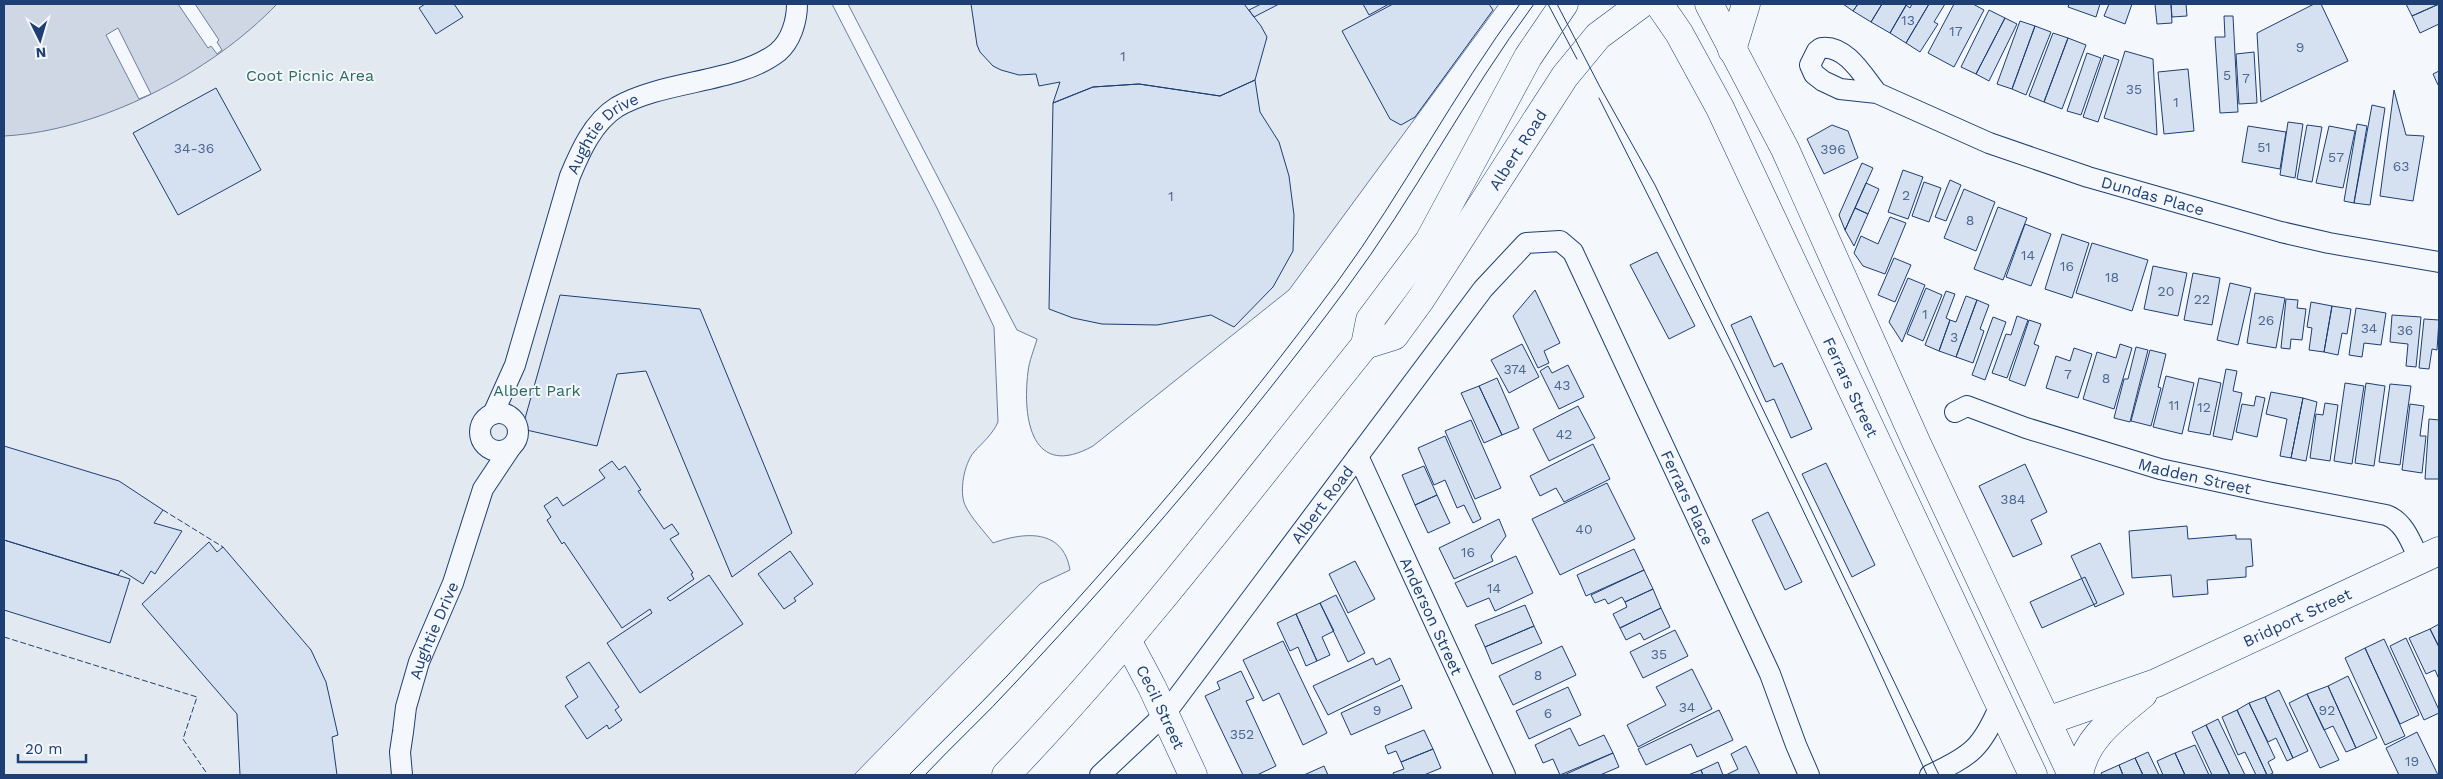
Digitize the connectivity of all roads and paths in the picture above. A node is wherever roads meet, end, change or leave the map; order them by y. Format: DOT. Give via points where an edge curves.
graph roads {
  1 [pos="797,4"];
  2 [pos="1564,4"];
  3 [pos="1640,4"];
  4 [pos="1660,4"];
  5 [pos="1709,4"];
  6 [pos="1746,4"];
  7 [pos="1732,50"];
  8 [pos="1877,93"];
  9 [pos="1545,241"];
  10 [pos="2439,262"];
  11 [pos="1366,345"];
  12 [pos="515,365"];
  13 [pos="1955,412"];
  14 [pos="493,414"];
  15 [pos="517,425"];
  16 [pos="1910,428"];
  17 [pos="484,442"];
  18 [pos="511,447"];
  19 [pos="1358,456"];
  20 [pos="1889,466"];
  21 [pos="482,489"];
  22 [pos="2429,555"];
  23 [pos="1127,640"];
  24 [pos="2156,683"];
  25 [pos="2000,705"];
  26 [pos="1165,714"];
  27 [pos="2047,721"];
  28 [pos="402,775"];
  29 [pos="1006,775"];
  30 [pos="1100,775"];
  31 [pos="1193,775"];
  32 [pos="1505,775"];
  33 [pos="1810,775"];
  34 [pos="1930,775"];
  35 [pos="2033,775"];
  36 [pos="2036,775"];
  37 [pos="2072,775"];
  38 [pos="2079,775"];
  1 -- 12 [label="street, Aughtie Drive" via="788,39 767,59 733,72 643,95 615,108 592,133 570,176"];
  2 -- 11 [label="main road, Albert Road" via="1528,57 1429,241 1370,320"];
  3 -- 11 [label="main road, Albert Road" via="1598,36 1565,76 1394,336"];
  4 -- 20 [label="main road, Ferrars Street" via="1720,108"];
  5 -- 7 [label="main road"];
  6 -- 7 [label="main road"];
  7 -- 16 [label="main road" via="1785,149"];
  8 -- 10 [label="street, Dundas Place" via="1989,142 2117,186 2329,243"];
  9 -- 19 [label="street, Albert Road" via="1526,243 1483,289"];
  9 -- 33 [label="street, Ferrars Place" via="1560,242 1574,252 1770,674"];
  11 -- 23 [label="main road, Albert Road"];
  12 -- 14 [label="street, Aughtie Drive"];
  12 -- 15 [label="street, Aughtie Drive" via="513,409"];
  13 -- 22 [label="street, Madden Street" via="1967,406 2026,428 2160,469 2392,517"];
  14 -- 15 [label="street" via="505,414"];
  14 -- 17 [label="street" via="482,424"];
  15 -- 18 [label="street" via="518,434"];
  16 -- 20 [label="main road" via="1895,439"];
  16 -- 27 [label="main road"];
  17 -- 18 [label="street" via="496,450"];
  17 -- 21 [label="street, Aughtie Drive"];
  18 -- 21 [label="street, Aughtie Drive"];
  19 -- 26 [label="street, Albert Road"];
  19 -- 32 [label="street, Anderson Street"];
  20 -- 25 [label="main road, Ferrars Street"];
  21 -- 28 [label="street, Aughtie Drive" via="453,584 419,662 411,689 401,743"];
  22 -- 24 [label="main road, Bridport Street"];
  23 -- 26 [label="main road, Cecil Street"];
  23 -- 29 [label="main road, Albert Road" via="1048,732"];
  24 -- 27 [label="main road, Bridport Street"];
  24 -- 38 [label="main road, Bridport Street" via="2099,732 2086,751"];
  25 -- 34 [label="street" via="1988,734 1980,744 1956,763"];
  25 -- 35 [label="main road, Ferrars Street"];
  26 -- 30 [label="street, Albert Road"];
  26 -- 31 [label="main road, Cecil Street"];
  27 -- 36 [label="main road" via="2037,734"];
  27 -- 37 [label="main road"];
}
